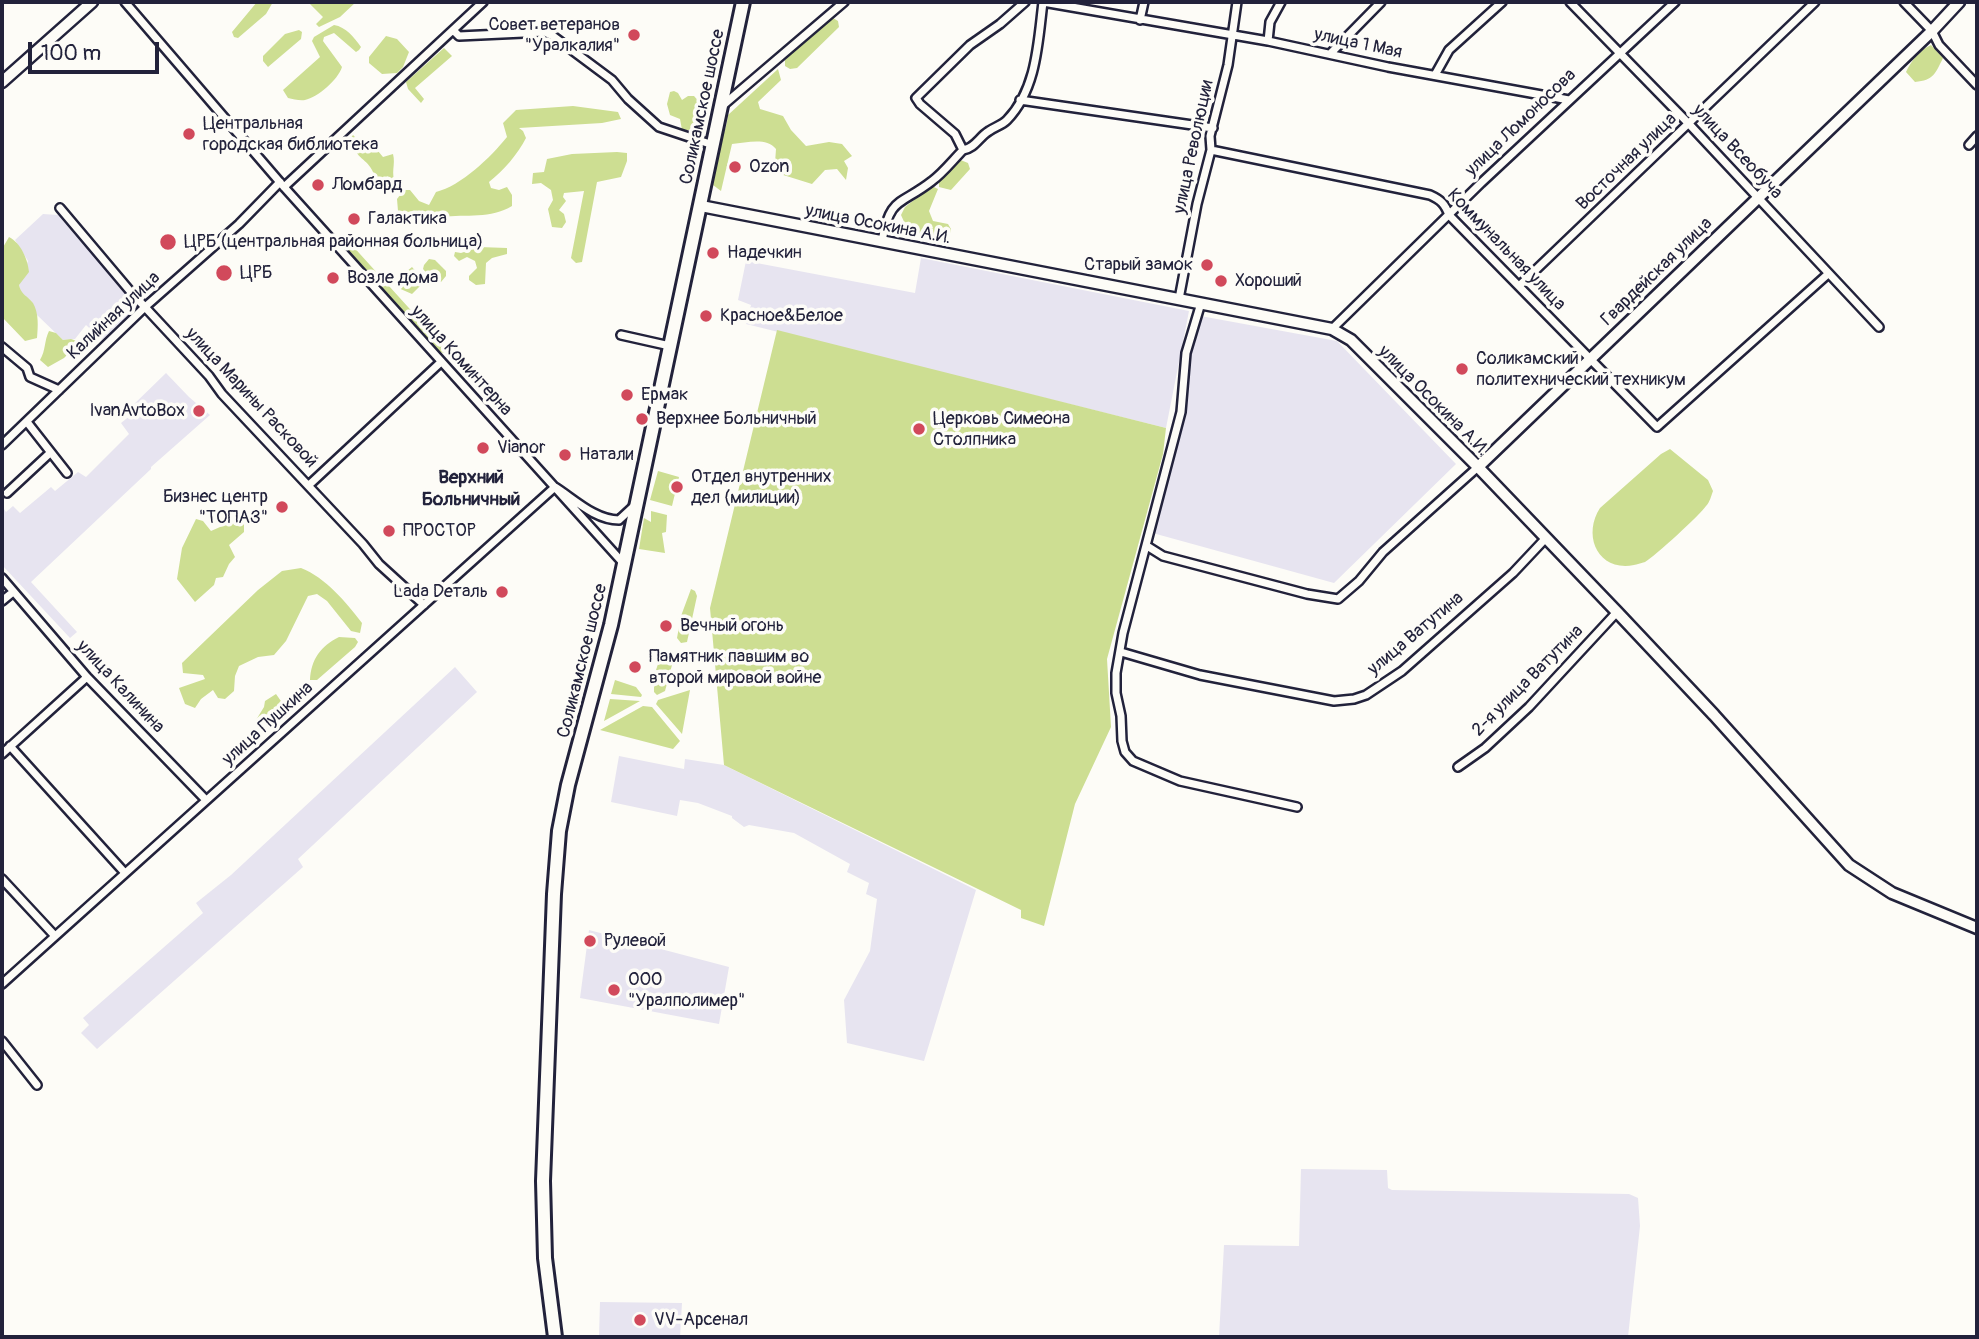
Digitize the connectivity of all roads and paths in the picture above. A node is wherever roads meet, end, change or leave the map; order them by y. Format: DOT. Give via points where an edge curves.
graph roads {
  1 [pos="92,2"];
  2 [pos="125,2"];
  3 [pos="483,2"];
  4 [pos="743,2"];
  5 [pos="844,2"];
  6 [pos="1025,2"];
  7 [pos="1043,2"];
  8 [pos="1144,2"];
  9 [pos="1237,2"];
  10 [pos="1281,2"];
  11 [pos="1381,2"];
  12 [pos="1502,2"];
  13 [pos="1570,2"];
  14 [pos="1675,2"];
  15 [pos="1815,2"];
  16 [pos="1904,2"];
  17 [pos="1959,2"];
  18 [pos="1140,20"];
  19 [pos="453,30"];
  20 [pos="1932,31"];
  21 [pos="1233,36"];
  22 [pos="1268,41"];
  23 [pos="1330,54"];
  24 [pos="1621,54"];
  25 [pos="1435,75"];
  26 [pos="2,82"];
  27 [pos="1977,85"];
  28 [pos="1020,100"];
  29 [pos="1569,100"];
  30 [pos="721,107"];
  31 [pos="1689,124"];
  32 [pos="1213,128"];
  33 [pos="1977,136"];
  34 [pos="713,145"];
  35 [pos="1969,145"];
  36 [pos="963,150"];
  37 [pos="1211,150"];
  38 [pos="282,184"];
  39 [pos="1758,197"];
  40 [pos="701,206"];
  41 [pos="60,208"];
  42 [pos="1449,215"];
  43 [pos="881,241"];
  44 [pos="1828,274"];
  45 [pos="1520,285"];
  46 [pos="1180,299"];
  47 [pos="1201,303"];
  48 [pos="145,307"];
  49 [pos="1879,327"];
  50 [pos="1332,329"];
  51 [pos="621,335"];
  52 [pos="670,346"];
  53 [pos="2,348"];
  54 [pos="1589,359"];
  55 [pos="441,362"];
  56 [pos="59,390"];
  57 [pos="27,422"];
  58 [pos="2,445"];
  59 [pos="50,453"];
  60 [pos="1478,467"];
  61 [pos="67,473"];
  62 [pos="309,485"];
  63 [pos="555,487"];
  64 [pos="7,493"];
  65 [pos="639,499"];
  66 [pos="1545,539"];
  67 [pos="1147,546"];
  68 [pos="624,565"];
  69 [pos="2,578"];
  70 [pos="13,592"];
  71 [pos="2,601"];
  72 [pos="424,605"];
  73 [pos="1618,612"];
  74 [pos="1121,652"];
  75 [pos="87,677"];
  76 [pos="10,746"];
  77 [pos="2,754"];
  78 [pos="1458,767"];
  79 [pos="206,800"];
  80 [pos="1297,807"];
  81 [pos="125,873"];
  82 [pos="2,879"];
  83 [pos="1977,928"];
  84 [pos="55,936"];
  85 [pos="2,984"];
  86 [pos="2,1041"];
  87 [pos="37,1085"];
  88 [pos="555,1337"];
  1 -- 26 [label="street"];
  2 -- 38 [label="street, улица Коминтерна"];
  3 -- 19 [label="street, Калийная улица"];
  4 -- 30 [label="highway, Соликамское шоссе"];
  5 -- 30 [label="street"];
  6 -- 36 [label="street" via="970,45 916,97 955,134"];
  7 -- 18 [label="street, улица 1 Мая"];
  7 -- 28 [label="street" via="1035,67"];
  8 -- 18 [label="street"];
  9 -- 21 [label="street, улица Революции"];
  10 -- 22 [label="street" via="1270,22"];
  11 -- 23 [label="street"];
  12 -- 25 [label="street" via="1449,50"];
  13 -- 24 [label="street, улица Всеобуча"];
  14 -- 24 [label="street, улица Ломоносова"];
  15 -- 31 [label="street, Восточная улица"];
  16 -- 20 [label="street"];
  17 -- 20 [label="street, Гвардейская улица"];
  18 -- 21 [label="street, улица 1 Мая"];
  19 -- 34 [label="street" via="459,36 545,32 612,80 659,127"];
  19 -- 38 [label="street, Калийная улица"];
  20 -- 27 [label="street" via="1939,45"];
  20 -- 39 [label="street, Гвардейская улица"];
  21 -- 22 [label="street, улица 1 Мая"];
  21 -- 32 [label="street, улица Революции"];
  22 -- 23 [label="street, улица 1 Мая"];
  23 -- 25 [label="street, улица 1 Мая"];
  24 -- 29 [label="street, улица Ломоносова"];
  24 -- 31 [label="street, улица Всеобуча"];
  25 -- 29 [label="street, улица 1 Мая"];
  28 -- 32 [label="street"];
  28 -- 36 [label="street" via="1005,123"];
  29 -- 42 [label="street, улица Ломоносова"];
  30 -- 34 [label="highway, Соликамское шоссе"];
  31 -- 39 [label="street, улица Всеобуча"];
  31 -- 45 [label="street, Восточная улица"];
  32 -- 37 [label="street, улица Революции"];
  33 -- 35 [label="street"];
  34 -- 40 [label="highway, Соликамское шоссе"];
  36 -- 43 [label="street" via="932,181 891,210"];
  37 -- 42 [label="street, Коммунальная улица" via="1430,195 1444,203"];
  37 -- 46 [label="street, улица Революции"];
  38 -- 48 [label="street, Калийная улица"];
  38 -- 55 [label="street, улица Коминтерна"];
  39 -- 44 [label="street, улица Всеобуча"];
  39 -- 54 [label="street, Гвардейская улица"];
  40 -- 43 [label="street, улица Осокина А.И."];
  40 -- 52 [label="highway, Соликамское шоссе"];
  41 -- 48 [label="street, улица Марины Расковой"];
  42 -- 45 [label="street, Коммунальная улица"];
  42 -- 50 [label="street, улица Ломоносова"];
  43 -- 46 [label="street, улица Осокина А.И."];
  44 -- 49 [label="street, улица Всеобуча"];
  44 -- 54 [label="street, Коммунальная улица" via="1657,427"];
  45 -- 54 [label="street, Коммунальная улица"];
  46 -- 47 [label="street, улица Осокина А.И."];
  47 -- 50 [label="street, улица Осокина А.И."];
  47 -- 67 [label="street" via="1186,354 1181,412"];
  48 -- 56 [label="street, Калийная улица"];
  48 -- 62 [label="street, улица Марины Расковой"];
  50 -- 60 [label="street, улица Осокина А.И." via="1351,340"];
  51 -- 52 [label="street"];
  52 -- 65 [label="highway, Соликамское шоссе"];
  53 -- 56 [label="street" via="27,368 30,377"];
  54 -- 60 [label="street, Гвардейская улица"];
  55 -- 62 [label="street"];
  55 -- 63 [label="street, улица Коминтерна"];
  56 -- 57 [label="street, Калийная улица"];
  57 -- 58 [label="street, Калийная улица"];
  57 -- 59 [label="street"];
  59 -- 61 [label="street"];
  59 -- 64 [label="street"];
  60 -- 66 [label="street, улица Осокина А.И."];
  60 -- 67 [label="street, Гвардейская улица" via="1338,599 1163,556"];
  62 -- 72 [label="street, улица Марины Расковой" via="379,564"];
  63 -- 65 [label="street, улица Коминтерна" via="611,520 628,514"];
  63 -- 68 [label="street, улица Коминтерна"];
  63 -- 72 [label="street, улица Пушкина"];
  65 -- 68 [label="highway, Соликамское шоссе"];
  66 -- 73 [label="street, улица Осокина А.И."];
  66 -- 74 [label="street, улица Ватутина" via="1402,671 1354,699 1334,701 1200,675"];
  67 -- 74 [label="street"];
  68 -- 88 [label="highway, Соликамское шоссе" via="559,831 542,1181"];
  69 -- 70 [label="street, улица Калинина"];
  70 -- 71 [label="street"];
  70 -- 75 [label="street, улица Калинина"];
  72 -- 79 [label="street, улица Пушкина"];
  73 -- 78 [label="street, 2-я улица Ватутина" via="1529,707"];
  73 -- 83 [label="street, улица Осокина А.И." via="1849,865 1892,893"];
  74 -- 80 [label="street" via="1116,693 1122,741 1133,761 1180,781"];
  75 -- 76 [label="street"];
  75 -- 79 [label="street, улица Калинина"];
  76 -- 77 [label="street"];
  76 -- 81 [label="street"];
  79 -- 81 [label="street, улица Пушкина"];
  81 -- 84 [label="street, улица Пушкина"];
  82 -- 84 [label="street"];
  84 -- 85 [label="street, улица Пушкина"];
  86 -- 87 [label="street"];
}
